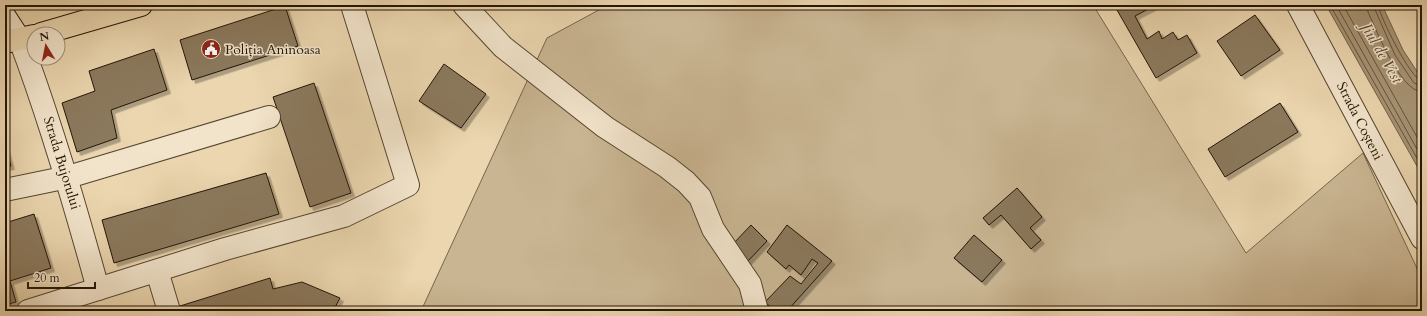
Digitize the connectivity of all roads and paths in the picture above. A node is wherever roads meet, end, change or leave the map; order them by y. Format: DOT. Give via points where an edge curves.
graph roads {
  1 [pos="141,5"];
  2 [pos="352,5"];
  3 [pos="464,5"];
  4 [pos="1298,5"];
  5 [pos="5,17"];
  6 [pos="66,27"];
  7 [pos="20,39"];
  8 [pos="269,117"];
  9 [pos="68,177"];
  10 [pos="5,190"];
  11 [pos="1422,238"];
  12 [pos="157,271"];
  13 [pos="98,289"];
  14 [pos="28,311"];
  15 [pos="170,311"];
  16 [pos="757,311"];
  1 -- 6 [label="main road"];
  2 -- 12 [label="street" via="408,185 344,216"];
  3 -- 16 [label="street" via="515,57 605,127 667,168 696,192 713,229 750,284"];
  4 -- 11 [label="street, Strada Coșteni"];
  5 -- 7 [label="street, Strada Bujorului"];
  7 -- 9 [label="street, Strada Bujorului"];
  8 -- 9 [label="street"];
  9 -- 10 [label="street"];
  9 -- 13 [label="street, Strada Bujorului"];
  12 -- 13 [label="street"];
  12 -- 15 [label="street"];
  13 -- 14 [label="street"];
}
